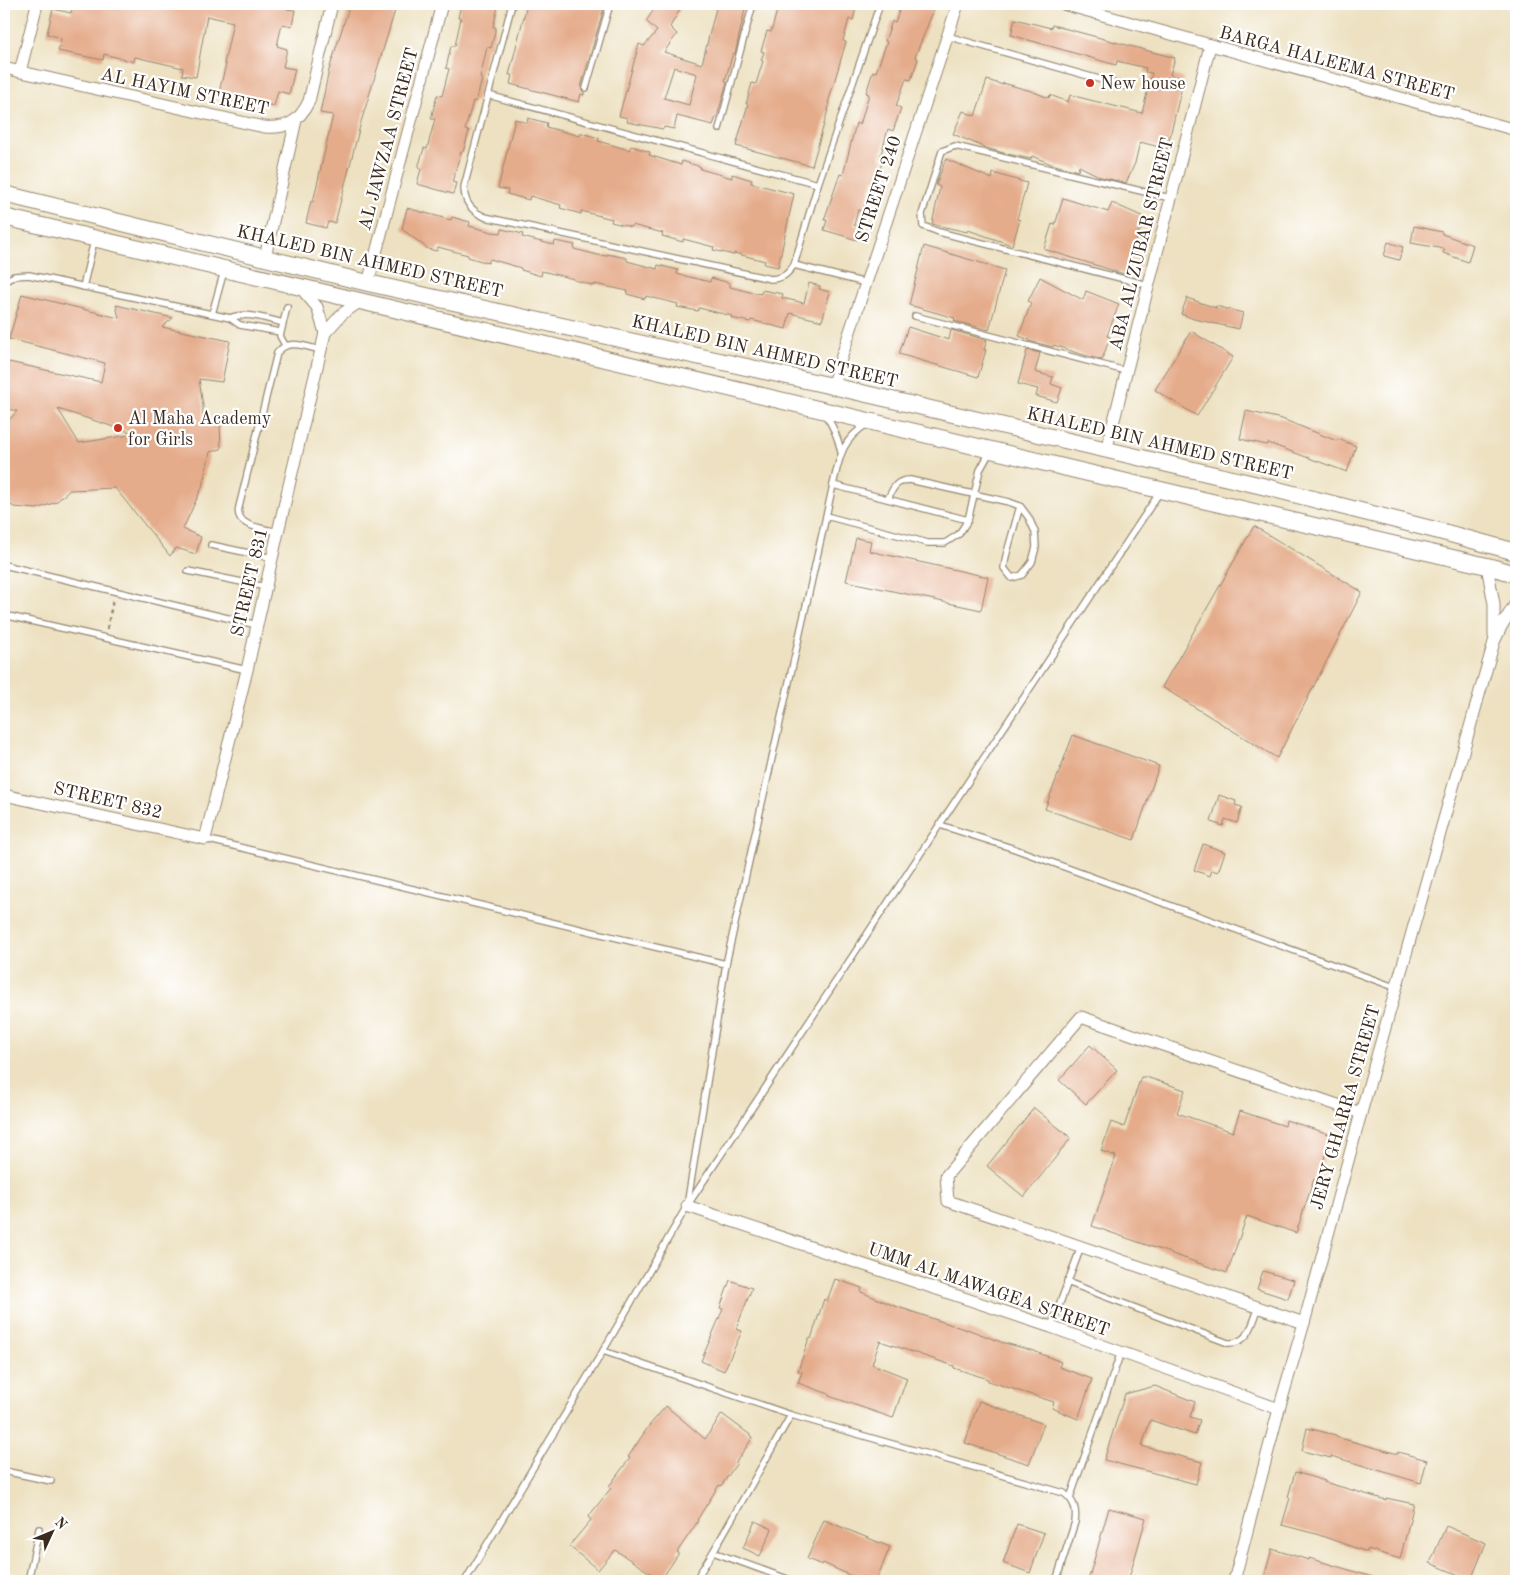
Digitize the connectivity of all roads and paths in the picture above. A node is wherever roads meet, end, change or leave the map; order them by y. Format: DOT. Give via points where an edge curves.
graph roads {
  1 [pos="37,4"];
  2 [pos="332,4"];
  3 [pos="442,4"];
  4 [pos="512,4"];
  5 [pos="610,4"];
  6 [pos="754,4"];
  7 [pos="880,4"];
  8 [pos="958,4"];
  9 [pos="1063,4"];
  10 [pos="947,36"];
  11 [pos="1210,46"];
  12 [pos="4,68"];
  13 [pos="20,72"];
  14 [pos="1127,87"];
  15 [pos="586,88"];
  16 [pos="488,95"];
  17 [pos="296,120"];
  18 [pos="719,130"];
  19 [pos="1516,130"];
  20 [pos="818,184"];
  21 [pos="4,194"];
  22 [pos="1170,198"];
  23 [pos="12,219"];
  24 [pos="4,228"];
  25 [pos="94,239"];
  26 [pos="265,258"];
  27 [pos="794,266"];
  28 [pos="225,268"];
  29 [pos="4,282"];
  30 [pos="368,282"];
  31 [pos="866,283"];
  32 [pos="1148,285"];
  33 [pos="300,286"];
  34 [pos="83,287"];
  35 [pos="362,300"];
  36 [pos="287,307"];
  37 [pos="212,314"];
  38 [pos="914,316"];
  39 [pos="230,318"];
  40 [pos="283,323"];
  41 [pos="280,332"];
  42 [pos="325,333"];
  43 [pos="285,345"];
  44 [pos="321,350"];
  45 [pos="1126,371"];
  46 [pos="832,386"];
  47 [pos="821,409"];
  48 [pos="871,421"];
  49 [pos="992,450"];
  50 [pos="1106,451"];
  51 [pos="841,452"];
  52 [pos="833,484"];
  53 [pos="1161,490"];
  54 [pos="974,494"];
  55 [pos="888,499"];
  56 [pos="1020,506"];
  57 [pos="826,516"];
  58 [pos="968,520"];
  59 [pos="278,532"];
  60 [pos="211,544"];
  61 [pos="1516,552"];
  62 [pos="272,558"];
  63 [pos="4,566"];
  64 [pos="1487,566"];
  65 [pos="188,571"];
  66 [pos="1516,574"];
  67 [pos="266,587"];
  68 [pos="115,592"];
  69 [pos="1516,603"];
  70 [pos="4,615"];
  71 [pos="257,624"];
  72 [pos="105,638"];
  73 [pos="1494,642"];
  74 [pos="247,670"];
  75 [pos="4,795"];
  76 [pos="940,825"];
  77 [pos="205,840"];
  78 [pos="726,964"];
  79 [pos="1397,988"];
  80 [pos="1361,1113"];
  81 [pos="687,1206"];
  82 [pos="1081,1247"];
  83 [pos="1067,1282"];
  84 [pos="1259,1306"];
  85 [pos="1304,1323"];
  86 [pos="1051,1327"];
  87 [pos="603,1351"];
  88 [pos="1121,1352"];
  89 [pos="1279,1409"];
  90 [pos="791,1415"];
  91 [pos="4,1471"];
  92 [pos="51,1481"];
  93 [pos="1070,1498"];
  94 [pos="40,1529"];
  95 [pos="713,1552"];
  96 [pos="28,1581"];
  97 [pos="465,1581"];
  98 [pos="695,1581"];
  99 [pos="793,1581"];
  100 [pos="1056,1581"];
  101 [pos="1234,1581"];
  1 -- 13 [label="street"];
  2 -- 17 [label="street" via="309,102"];
  3 -- 30 [label="street, AL JAWZAA STREET"];
  4 -- 16 [label="lane"];
  5 -- 15 [label="lane"];
  6 -- 18 [label="lane"];
  7 -- 20 [label="lane"];
  8 -- 10 [label="street, STREET 240"];
  9 -- 11 [label="street, BARGA HALEEMA STREET"];
  10 -- 14 [label="lane"];
  10 -- 31 [label="street, STREET 240"];
  11 -- 19 [label="street, BARGA HALEEMA STREET"];
  11 -- 22 [label="street, ABA AL ZUBAR STREET"];
  12 -- 13 [label="street, AL HAYIM STREET"];
  13 -- 17 [label="street, AL HAYIM STREET" via="264,127 286,126"];
  16 -- 20 [label="lane"];
  16 -- 27 [label="lane" via="464,186 467,202 477,214 771,279 782,278"];
  17 -- 26 [label="street"];
  20 -- 27 [label="lane"];
  21 -- 26 [label="main road, KHALED BIN AHMED STREET"];
  22 -- 32 [label="street, ABA AL ZUBAR STREET"];
  22 -- 32 [label="lane" via="955,146 942,151 922,214 923,226 939,232"];
  23 -- 24 [label="street"];
  23 -- 25 [label="main road"];
  25 -- 28 [label="main road"];
  25 -- 34 [label="lane"];
  26 -- 30 [label="main road, KHALED BIN AHMED STREET"];
  27 -- 31 [label="lane"];
  28 -- 33 [label="main road"];
  28 -- 37 [label="lane"];
  29 -- 34 [label="lane" via="14,276 29,275"];
  30 -- 46 [label="main road, KHALED BIN AHMED STREET"];
  31 -- 46 [label="street, STREET 240"];
  32 -- 45 [label="street, ABA AL ZUBAR STREET"];
  33 -- 35 [label="main road"];
  33 -- 42 [label="street" via="316,307"];
  34 -- 37 [label="lane"];
  35 -- 42 [label="street, STREET 831" via="342,314"];
  35 -- 47 [label="main road"];
  36 -- 40 [label="lane"];
  37 -- 39 [label="lane"];
  38 -- 45 [label="lane"];
  39 -- 40 [label="lane" via="248,315"];
  39 -- 41 [label="lane" via="240,325"];
  40 -- 41 [label="lane"];
  41 -- 43 [label="lane"];
  42 -- 44 [label="street, STREET 831"];
  43 -- 44 [label="lane"];
  43 -- 59 [label="lane" via="277,353 238,512 244,523"];
  44 -- 59 [label="street, STREET 831"];
  45 -- 50 [label="street, ABA AL ZUBAR STREET"];
  46 -- 50 [label="main road, KHALED BIN AHMED STREET"];
  47 -- 48 [label="main road"];
  47 -- 51 [label="lane" via="838,436"];
  48 -- 49 [label="main road"];
  48 -- 51 [label="lane" via="859,429"];
  49 -- 53 [label="main road"];
  49 -- 54 [label="lane" via="980,470"];
  50 -- 61 [label="main road, KHALED BIN AHMED STREET" via="1258,485"];
  51 -- 52 [label="lane"];
  52 -- 55 [label="lane"];
  52 -- 57 [label="lane"];
  53 -- 64 [label="main road"];
  53 -- 76 [label="lane"];
  54 -- 55 [label="lane" via="903,480 896,483"];
  54 -- 56 [label="lane"];
  54 -- 58 [label="lane"];
  55 -- 58 [label="lane"];
  56 -- 56 [label="lane" via="1004,568 1012,578 1022,575 1032,562 1036,547 1035,532"];
  57 -- 58 [label="lane" via="928,543 945,542 959,534"];
  57 -- 78 [label="lane"];
  59 -- 62 [label="street, STREET 831"];
  60 -- 62 [label="lane"];
  62 -- 67 [label="street, STREET 831"];
  63 -- 68 [label="lane"];
  64 -- 66 [label="main road"];
  64 -- 73 [label="street, JERY GHARRA STREET" via="1494,604"];
  65 -- 67 [label="lane"];
  67 -- 71 [label="street, STREET 831"];
  68 -- 71 [label="lane"];
  68 -- 72 [label="path"];
  69 -- 73 [label="street, JERY GHARRA STREET"];
  70 -- 72 [label="lane"];
  71 -- 74 [label="street, STREET 831"];
  72 -- 74 [label="lane"];
  73 -- 79 [label="street, JERY GHARRA STREET"];
  74 -- 77 [label="street, STREET 831"];
  75 -- 77 [label="street, STREET 832"];
  76 -- 79 [label="lane" via="1015,849"];
  76 -- 81 [label="lane"];
  77 -- 78 [label="lane"];
  78 -- 81 [label="lane"];
  79 -- 80 [label="street, JERY GHARRA STREET"];
  80 -- 82 [label="street" via="1081,1017 946,1176 948,1201"];
  80 -- 85 [label="street, JERY GHARRA STREET"];
  81 -- 86 [label="street, UMM AL MAWAGEA STREET"];
  81 -- 87 [label="lane"];
  82 -- 83 [label="lane"];
  82 -- 84 [label="street"];
  83 -- 84 [label="lane" via="1228,1343 1236,1343 1249,1333"];
  83 -- 86 [label="lane"];
  84 -- 85 [label="street"];
  85 -- 89 [label="street, JERY GHARRA STREET"];
  86 -- 88 [label="street, UMM AL MAWAGEA STREET"];
  87 -- 90 [label="lane"];
  87 -- 97 [label="lane"];
  88 -- 89 [label="street, UMM AL MAWAGEA STREET"];
  88 -- 93 [label="lane"];
  89 -- 101 [label="street, JERY GHARRA STREET"];
  90 -- 93 [label="lane" via="1056,1490"];
  90 -- 95 [label="lane"];
  91 -- 92 [label="lane"];
  93 -- 100 [label="lane" via="1076,1514 1075,1522"];
  94 -- 96 [label="lane"];
  95 -- 98 [label="lane"];
  95 -- 99 [label="lane"];
}
